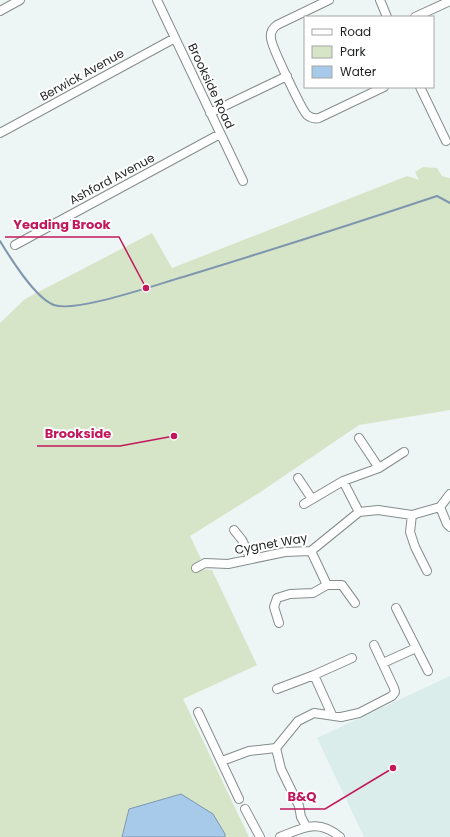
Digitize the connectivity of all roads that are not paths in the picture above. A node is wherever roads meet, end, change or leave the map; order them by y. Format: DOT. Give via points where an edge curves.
graph roads {
  1 [pos="20,0"];
  2 [pos="157,0"];
  3 [pos="329,0"];
  4 [pos="380,0"];
  5 [pos="450,1"];
  6 [pos="0,11"];
  7 [pos="388,16"];
  8 [pos="417,16"];
  9 [pos="175,38"];
  10 [pos="287,76"];
  11 [pos="382,88"];
  12 [pos="420,88"];
  13 [pos="210,113"];
  14 [pos="0,133"];
  15 [pos="220,134"];
  16 [pos="446,141"];
  17 [pos="243,181"];
  18 [pos="15,245"];
  19 [pos="359,438"];
  20 [pos="404,452"];
  21 [pos="379,468"];
  22 [pos="298,478"];
  23 [pos="343,481"];
  24 [pos="450,494"];
  25 [pos="312,499"];
  26 [pos="304,504"];
  27 [pos="440,506"];
  28 [pos="359,512"];
  29 [pos="412,515"];
  30 [pos="450,527"];
  31 [pos="234,530"];
  32 [pos="311,551"];
  33 [pos="251,559"];
  34 [pos="196,568"];
  35 [pos="426,571"];
  36 [pos="327,585"];
  37 [pos="356,603"];
  38 [pos="396,608"];
  39 [pos="279,623"];
  40 [pos="374,645"];
  41 [pos="416,648"];
  42 [pos="352,658"];
  43 [pos="383,663"];
  44 [pos="428,671"];
  45 [pos="314,675"];
  46 [pos="277,689"];
  47 [pos="198,712"];
  48 [pos="332,715"];
  49 [pos="276,748"];
  50 [pos="222,761"];
  51 [pos="239,798"];
  52 [pos="245,808"];
  53 [pos="306,826"];
  54 [pos="260,837"];
  55 [pos="280,837"];
  56 [pos="340,837"];
  1 -- 6 [label="street"];
  2 -- 9 [label="street, Brookside Road"];
  3 -- 10 [label="street" via="284,21 273,29 271,42"];
  4 -- 7 [label="street"];
  5 -- 8 [label="street"];
  9 -- 13 [label="street, Brookside Road"];
  9 -- 14 [label="street, Berwick Avenue"];
  10 -- 11 [label="street" via="305,112 316,118"];
  10 -- 13 [label="street"];
  12 -- 16 [label="street"];
  13 -- 15 [label="street, Brookside Road"];
  15 -- 17 [label="street, Brookside Road"];
  15 -- 18 [label="street, Ashford Avenue"];
  19 -- 21 [label="street"];
  20 -- 21 [label="street"];
  21 -- 23 [label="street"];
  22 -- 25 [label="street"];
  23 -- 25 [label="street"];
  23 -- 28 [label="street"];
  24 -- 27 [label="street"];
  25 -- 26 [label="street"];
  27 -- 29 [label="street"];
  27 -- 30 [label="street"];
  28 -- 29 [label="street" via="378,510"];
  28 -- 32 [label="street, Cygnet Way"];
  29 -- 35 [label="street" via="410,532"];
  31 -- 33 [label="street"];
  32 -- 33 [label="street, Cygnet Way" via="285,552"];
  32 -- 36 [label="street"];
  33 -- 34 [label="street, Cygnet Way" via="228,564 205,563"];
  36 -- 37 [label="street" via="342,585"];
  36 -- 39 [label="street" via="313,594 290,594 277,598 274,607"];
  38 -- 41 [label="street"];
  40 -- 43 [label="street"];
  41 -- 43 [label="street"];
  41 -- 44 [label="street"];
  42 -- 45 [label="street"];
  43 -- 48 [label="street" via="394,688 392,696 359,713 341,717"];
  45 -- 46 [label="street"];
  45 -- 48 [label="street"];
  47 -- 50 [label="street"];
  48 -- 49 [label="street" via="314,713 298,721"];
  49 -- 50 [label="street" via="249,751"];
  49 -- 53 [label="street" via="281,769"];
  50 -- 51 [label="street"];
  52 -- 54 [label="street"];
  53 -- 55 [label="street"];
  53 -- 56 [label="street" via="324,827"];
}
